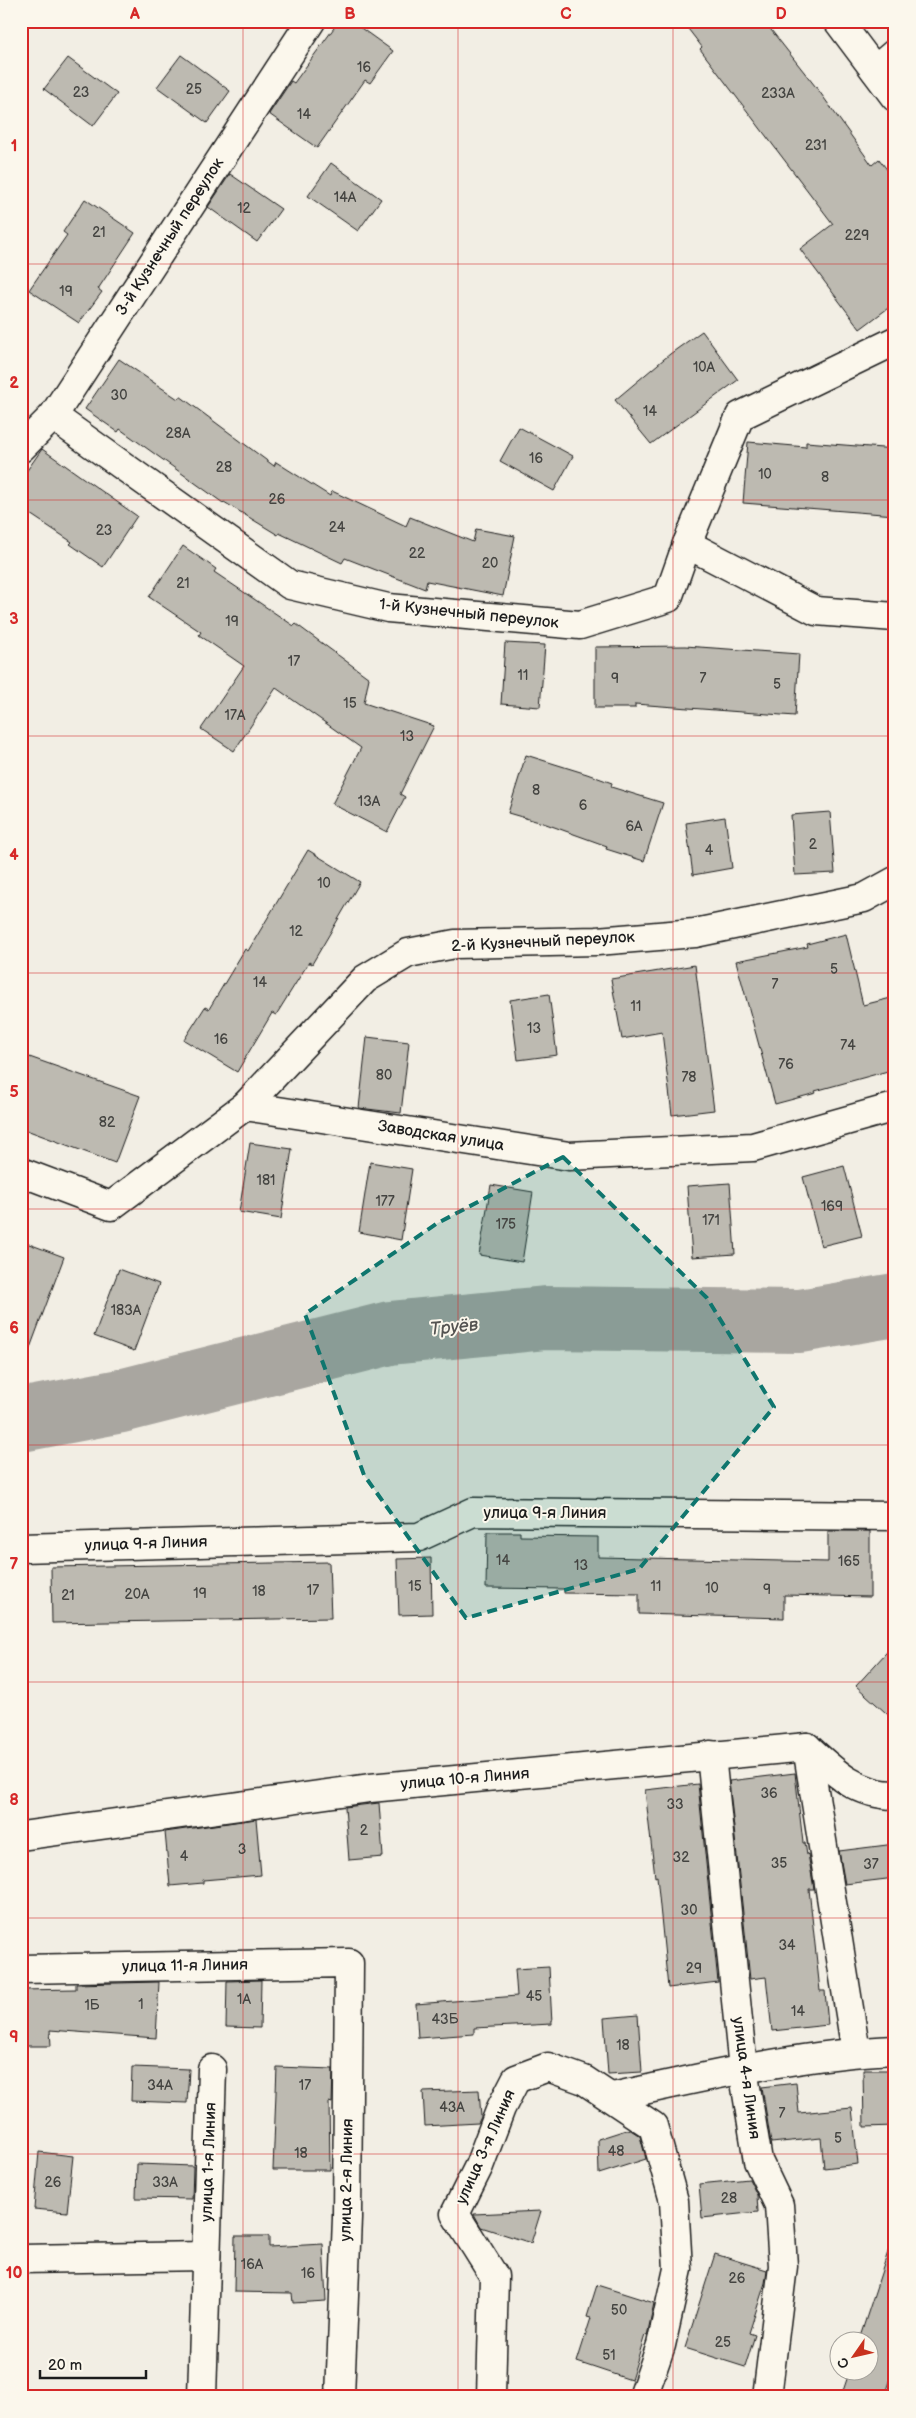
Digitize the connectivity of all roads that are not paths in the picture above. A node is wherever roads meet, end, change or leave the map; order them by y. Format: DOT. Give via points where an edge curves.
graph roads {
  1 [pos="311,21"];
  2 [pos="838,21"];
  3 [pos="885,62"];
  4 [pos="895,97"];
  5 [pos="895,341"];
  6 [pos="53,416"];
  7 [pos="21,448"];
  8 [pos="688,544"];
  9 [pos="895,617"];
  10 [pos="895,881"];
  11 [pos="245,1106"];
  12 [pos="895,1107"];
  13 [pos="21,1172"];
  14 [pos="895,1516"];
  15 [pos="21,1548"];
  16 [pos="807,1747"];
  17 [pos="711,1755"];
  18 [pos="895,1795"];
  19 [pos="21,1836"];
  20 [pos="349,1962"];
  21 [pos="21,1969"];
  22 [pos="895,2050"];
  23 [pos="856,2052"];
  24 [pos="212,2069"];
  25 [pos="743,2069"];
  26 [pos="612,2098"];
  27 [pos="206,2256"];
  28 [pos="21,2259"];
  29 [pos="202,2397"];
  30 [pos="340,2397"];
  31 [pos="491,2397"];
  32 [pos="643,2397"];
  33 [pos="767,2397"];
  1 -- 6 [label="street, 3-й Кузнечный переулок"];
  2 -- 3 [label="street"];
  3 -- 4 [label="street"];
  5 -- 8 [label="street, 1-й Кузнечный переулок" via="740,416"];
  6 -- 7 [label="street, 3-й Кузнечный переулок"];
  6 -- 8 [label="street, 1-й Кузнечный переулок" via="290,585 388,608 580,625 668,598"];
  8 -- 9 [label="street" via="816,611"];
  10 -- 11 [label="street, 2-й Кузнечный переулок" via="864,898 695,933 597,941 455,944 408,953 365,979"];
  11 -- 12 [label="street, Заводская улица" via="569,1156 753,1147"];
  11 -- 13 [label="street" via="111,1206"];
  14 -- 15 [label="street, улица 9-я Линия" via="473,1512 420,1537"];
  16 -- 17 [label="street, улица 10-я Линия"];
  16 -- 18 [label="street" via="838,1777 880,1795"];
  16 -- 23 [label="street"];
  17 -- 19 [label="street, улица 10-я Линия" via="370,1788"];
  17 -- 25 [label="street, улица 4-я Линия"];
  20 -- 21 [label="street, улица 11-я Линия"];
  20 -- 30 [label="street, улица 2-я Линия" via="347,2218"];
  22 -- 23 [label="street"];
  23 -- 25 [label="street"];
  24 -- 27 [label="street, улица 1-я Линия"];
  25 -- 26 [label="street"];
  25 -- 33 [label="street, улица 4-я Линия" via="758,2161 779,2206 783,2266"];
  26 -- 31 [label="street, улица 3-я Линия" via="584,2080 548,2067 516,2079 456,2214 494,2276"];
  26 -- 32 [label="street, улица 3-я Линия" via="653,2126 674,2202 678,2270 661,2345"];
  27 -- 28 [label="street"];
  27 -- 29 [label="street, улица 1-я Линия"];
}
